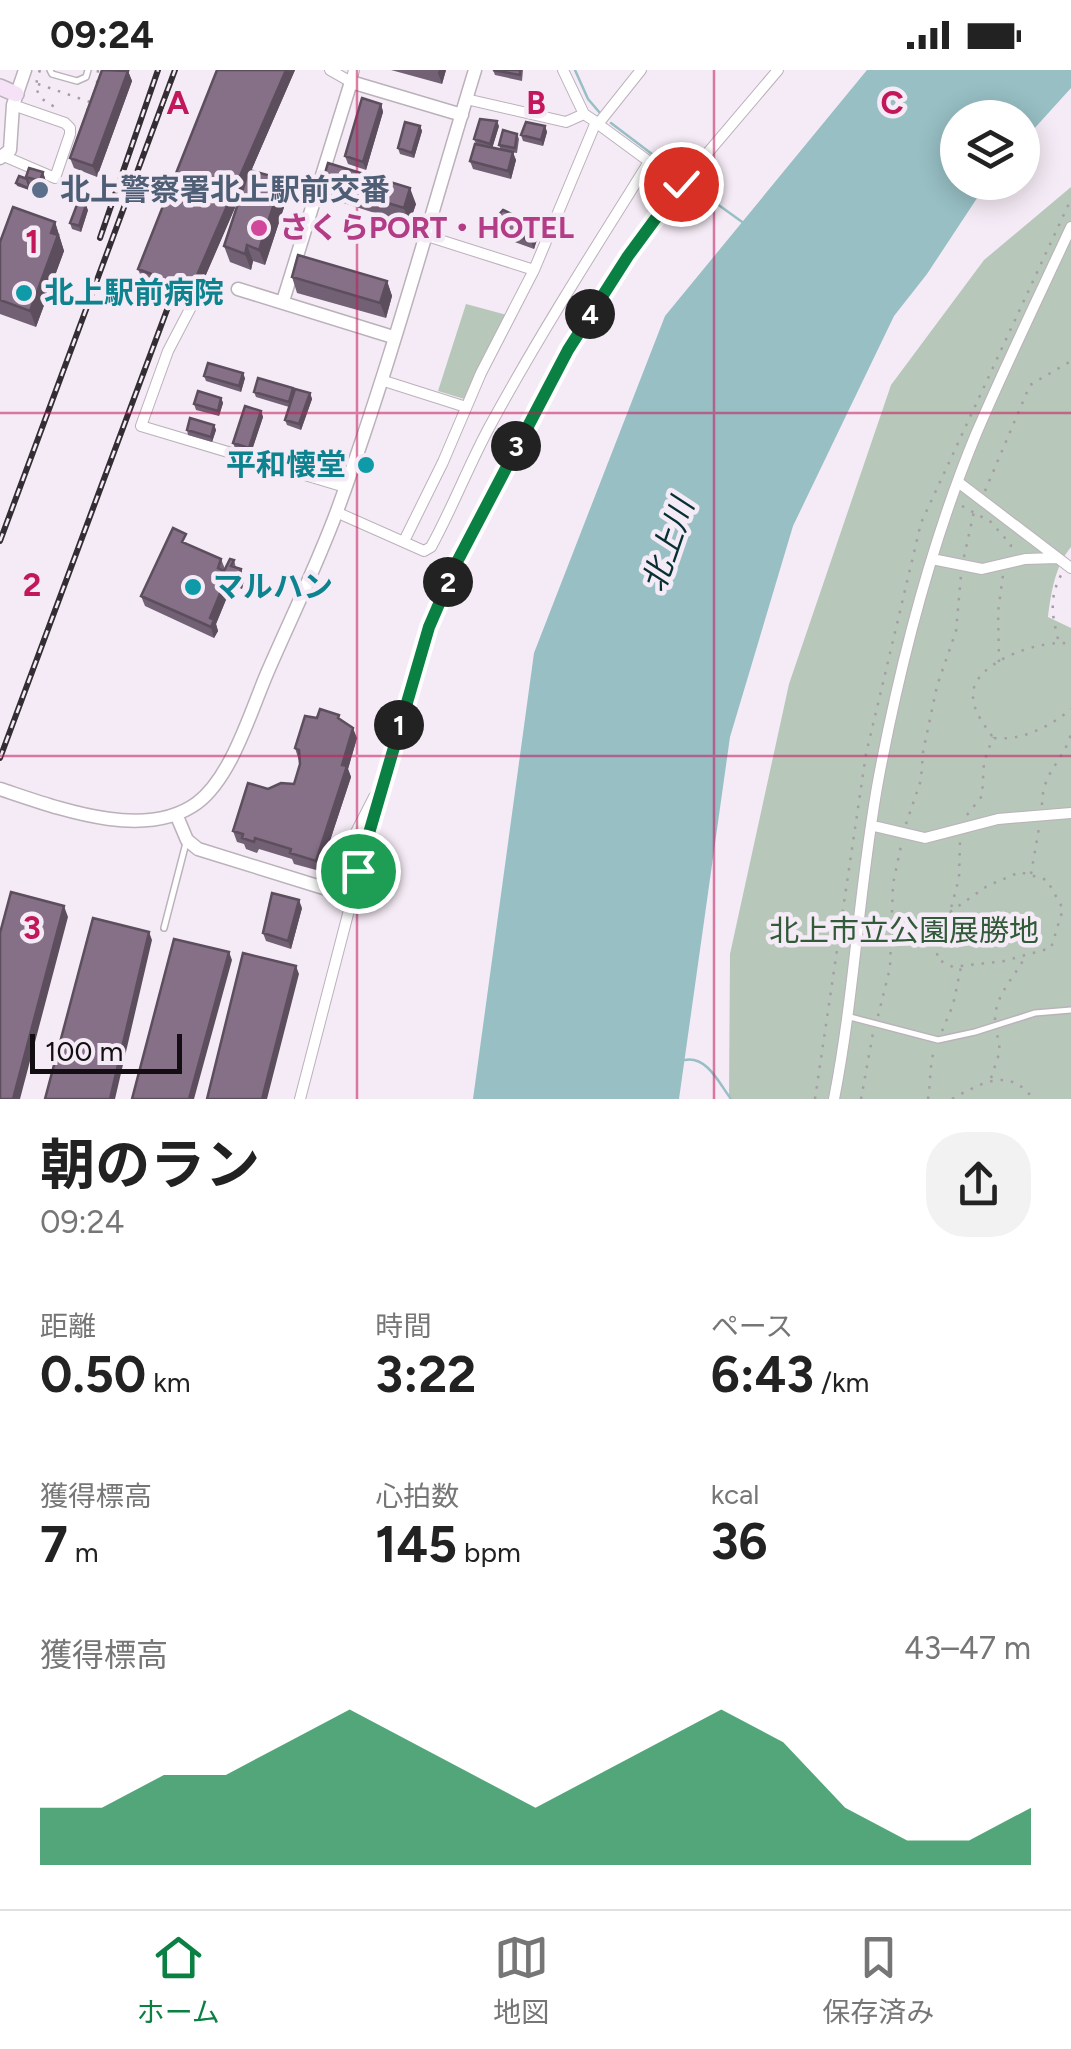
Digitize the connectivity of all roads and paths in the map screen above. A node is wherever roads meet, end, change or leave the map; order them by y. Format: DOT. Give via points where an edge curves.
graph roads {
  1 [pos="25,70"];
  2 [pos="50,70"];
  3 [pos="88,70"];
  4 [pos="98,70"];
  5 [pos="330,70"];
  6 [pos="475,70"];
  7 [pos="563,70"];
  8 [pos="641,70"];
  9 [pos="778,70"];
  10 [pos="352,76"];
  11 [pos="35,82"];
  12 [pos="9,95"];
  13 [pos="466,99"];
  14 [pos="90,102"];
  15 [pos="584,114"];
  16 [pos="462,115"];
  17 [pos="82,127"];
  18 [pos="3,157"];
  19 [pos="649,162"];
  20 [pos="681,184"];
  21 [pos="1071,227"];
  22 [pos="424,236"];
  23 [pos="534,270"];
  24 [pos="238,288"];
  25 [pos="283,301"];
  26 [pos="191,307"];
  27 [pos="393,337"];
  28 [pos="1071,361"];
  29 [pos="380,380"];
  30 [pos="466,407"];
  31 [pos="958,482"];
  32 [pos="344,487"];
  33 [pos="981,500"];
  34 [pos="336,512"];
  35 [pos="404,541"];
  36 [pos="932,559"];
  37 [pos="1066,563"];
  38 [pos="962,565"];
  39 [pos="1058,641"];
  40 [pos="1071,644"];
  41 [pos="1071,709"];
  42 [pos="1071,734"];
  43 [pos="993,737"];
  44 [pos="382,783"];
  45 [pos="0,789"];
  46 [pos="1042,808"];
  47 [pos="1071,813"];
  48 [pos="176,814"];
  49 [pos="1042,821"];
  50 [pos="962,823"];
  51 [pos="878,827"];
  52 [pos="903,833"];
  53 [pos="961,836"];
  54 [pos="187,840"];
  55 [pos="1030,876"];
  56 [pos="327,889"];
  57 [pos="950,912"];
  58 [pos="164,928"];
  59 [pos="1071,1010"];
  60 [pos="850,1017"];
  61 [pos="874,1024"];
  62 [pos="300,1099"];
  63 [pos="834,1099"];
  64 [pos="861,1099"];
  65 [pos="952,1099"];
  66 [pos="1033,1099"];
  1 -- 12 [label="street"];
  2 -- 3 [label="lane" via="77,80"];
  4 -- 14 [label="path"];
  5 -- 10 [label="street"];
  6 -- 13 [label="street"];
  7 -- 15 [label="street"];
  8 -- 19 [label="street" via="598,124"];
  9 -- 20 [label="street"];
  10 -- 16 [label="street"];
  10 -- 25 [label="street"];
  11 -- 14 [label="path"];
  12 -- 18 [label="street" via="12,140"];
  12 -- 18 [label="street" via="65,123 70,134 55,178"];
  13 -- 15 [label="street" via="566,122"];
  13 -- 16 [label="street"];
  14 -- 17 [label="path"];
  15 -- 23 [label="street" via="596,122"];
  16 -- 22 [label="street"];
  19 -- 20 [label="street"];
  19 -- 35 [label="street" via="551,317 431,547"];
  20 -- 44 [label="street" via="568,350 492,490 429,627"];
  21 -- 31 [label="street"];
  22 -- 23 [label="street"];
  22 -- 27 [label="street"];
  23 -- 30 [label="street"];
  24 -- 25 [label="street"];
  25 -- 27 [label="street"];
  26 -- 32 [label="street" via="142,426"];
  27 -- 29 [label="street"];
  28 -- 33 [label="path" via="1030,385"];
  29 -- 30 [label="street"];
  29 -- 32 [label="street"];
  30 -- 35 [label="street"];
  31 -- 33 [label="street"];
  31 -- 36 [label="street"];
  32 -- 34 [label="street"];
  33 -- 37 [label="street"];
  33 -- 38 [label="path" via="972,511"];
  34 -- 35 [label="street"];
  34 -- 48 [label="street" via="226,768 196,804"];
  36 -- 38 [label="street"];
  36 -- 60 [label="street" via="880,773"];
  37 -- 38 [label="street"];
  37 -- 39 [label="path" via="1051,606"];
  38 -- 52 [label="path" via="956,631 936,686 922,780"];
  39 -- 40 [label="path"];
  39 -- 43 [label="path" via="983,670 973,691 976,713"];
  41 -- 43 [label="path" via="1028,734"];
  42 -- 46 [label="path" via="1066,753 1050,767"];
  43 -- 50 [label="path" via="982,796"];
  44 -- 56 [label="street"];
  44 -- 62 [label="street"];
  45 -- 48 [label="street" via="119,820"];
  47 -- 52 [label="street" via="998,819 925,838"];
  48 -- 54 [label="street"];
  49 -- 55 [label="path"];
  51 -- 52 [label="street"];
  52 -- 61 [label="path" via="890,968"];
  53 -- 57 [label="path"];
  54 -- 56 [label="street"];
  54 -- 58 [label="lane"];
  55 -- 57 [label="path" via="1020,872 987,886"];
  55 -- 57 [label="path" via="1047,880 1063,909 1051,948 952,967 937,959 938,930"];
  59 -- 61 [label="lane" via="938,1040"];
  60 -- 61 [label="lane"];
  60 -- 63 [label="street"];
  61 -- 64 [label="path"];
  65 -- 66 [label="path" via="991,1078 1011,1079"];
}
